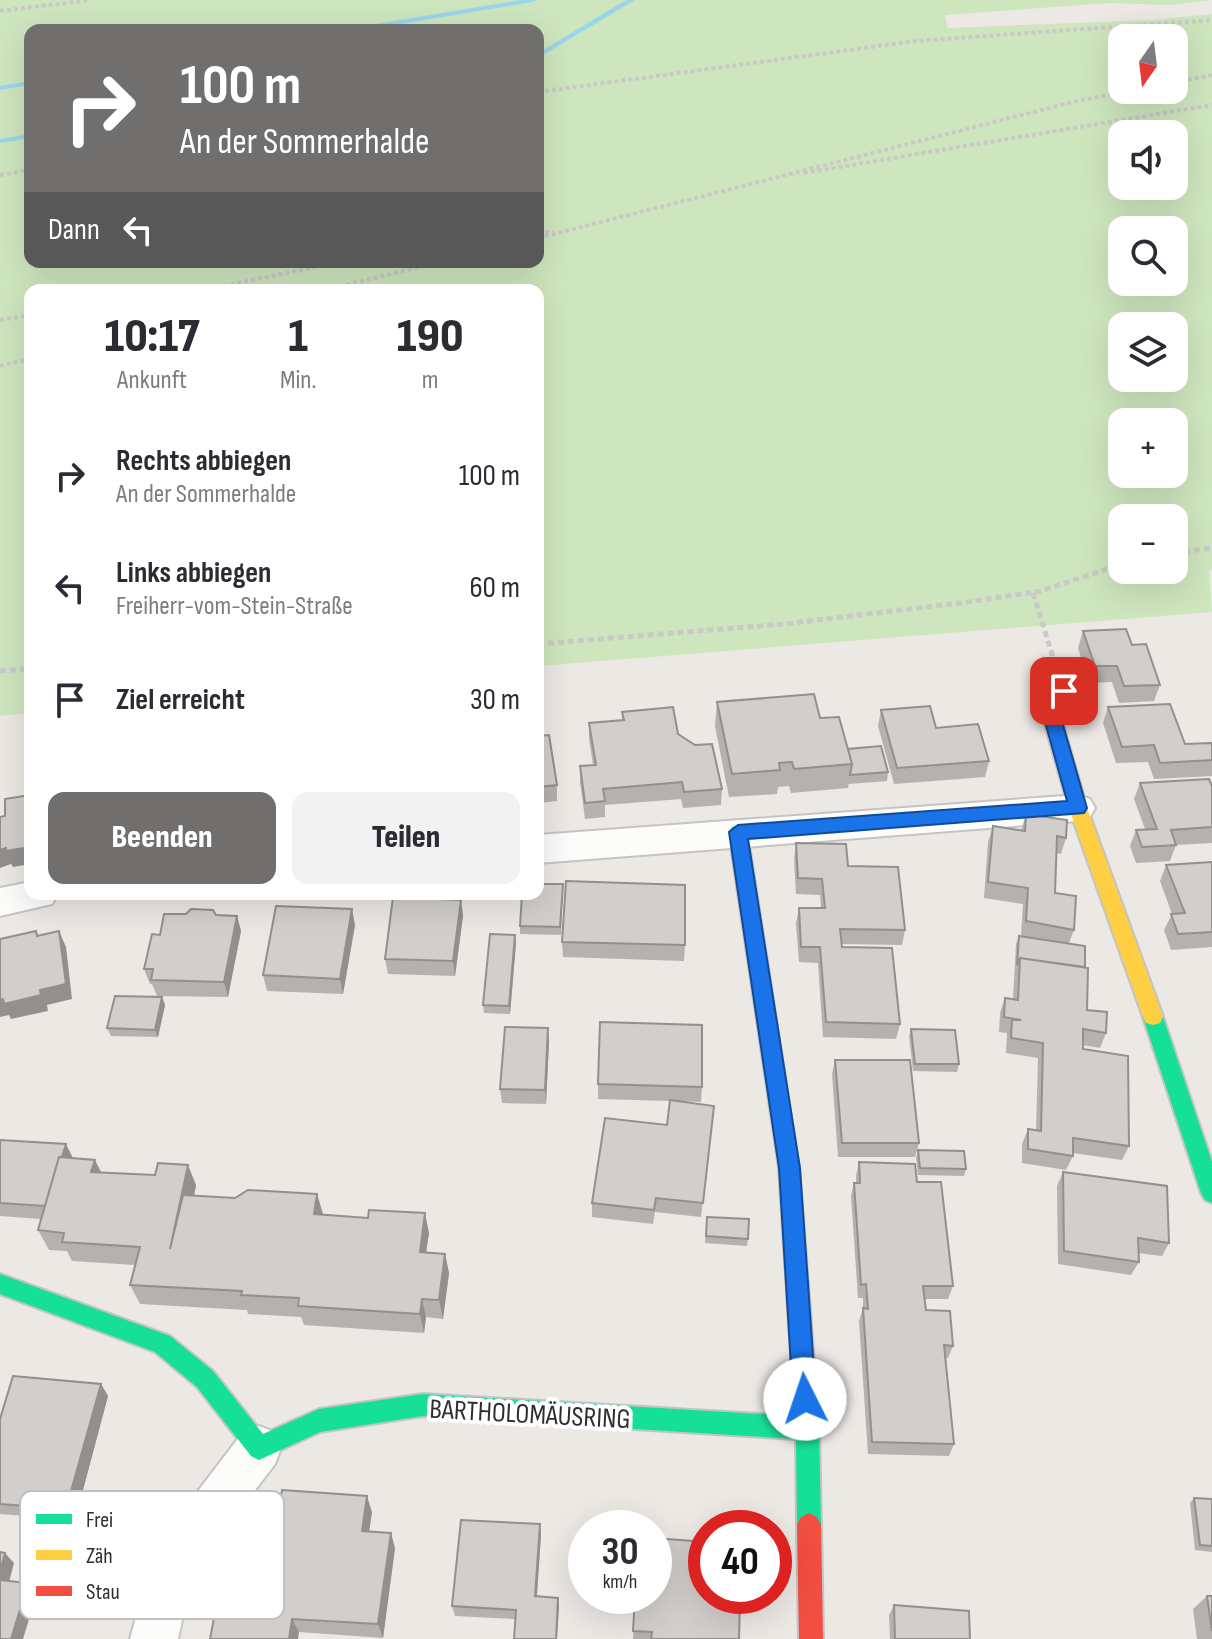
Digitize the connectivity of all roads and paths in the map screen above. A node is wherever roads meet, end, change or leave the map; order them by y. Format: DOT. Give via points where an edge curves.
graph roads {
  1 [pos="89,0"];
  2 [pos="0,11"];
  3 [pos="1212,20"];
  4 [pos="1212,75"];
  5 [pos="1188,79"];
  6 [pos="544,91"];
  7 [pos="1108,95"];
  8 [pos="1212,105"];
  9 [pos="24,171"];
  10 [pos="0,175"];
  11 [pos="767,179"];
  12 [pos="544,234"];
  13 [pos="311,268"];
  14 [pos="415,268"];
  15 [pos="232,284"];
  16 [pos="350,284"];
  17 [pos="24,316"];
  18 [pos="0,320"];
  19 [pos="24,360"];
  20 [pos="0,366"];
  21 [pos="1212,548"];
  22 [pos="1188,551"];
  23 [pos="1108,569"];
  24 [pos="1033,593"];
  25 [pos="544,643"];
  26 [pos="24,669"];
  27 [pos="0,671"];
  28 [pos="1064,691"];
  29 [pos="1078,808"];
  30 [pos="738,832"];
  31 [pos="544,848"];
  32 [pos="24,897"];
  33 [pos="0,902"];
  34 [pos="1212,1193"];
  35 [pos="0,1284"];
  36 [pos="807,1428"];
  37 [pos="259,1448"];
  38 [pos="226,1491"];
  39 [pos="159,1619"];
  40 [pos="154,1639"];
  41 [pos="811,1639"];
  1 -- 2 [label="path"];
  3 -- 6 [label="path" via="916,41"];
  4 -- 5 [label="path"];
  7 -- 11 [label="path"];
  8 -- 11 [label="path"];
  9 -- 10 [label="path"];
  11 -- 12 [label="path"];
  13 -- 15 [label="path"];
  14 -- 16 [label="path"];
  17 -- 18 [label="path"];
  19 -- 20 [label="path"];
  21 -- 22 [label="path"];
  23 -- 24 [label="path"];
  24 -- 25 [label="path" via="854,617"];
  24 -- 28 [label="path"];
  26 -- 27 [label="path"];
  28 -- 29 [label="street" via="1052,718"];
  29 -- 30 [label="street"];
  29 -- 34 [label="street"];
  30 -- 31 [label="street"];
  30 -- 36 [label="street" via="789,1168"];
  32 -- 33 [label="street"];
  35 -- 37 [label="street" via="162,1344 205,1379"];
  36 -- 37 [label="street, BARTHOLOMÄUSRING" via="423,1405 319,1421"];
  36 -- 41 [label="street"];
  37 -- 38 [label="street, BARTHOLOMÄUSRING"];
  39 -- 40 [label="street, BARTHOLOMÄUSRING"];
}
